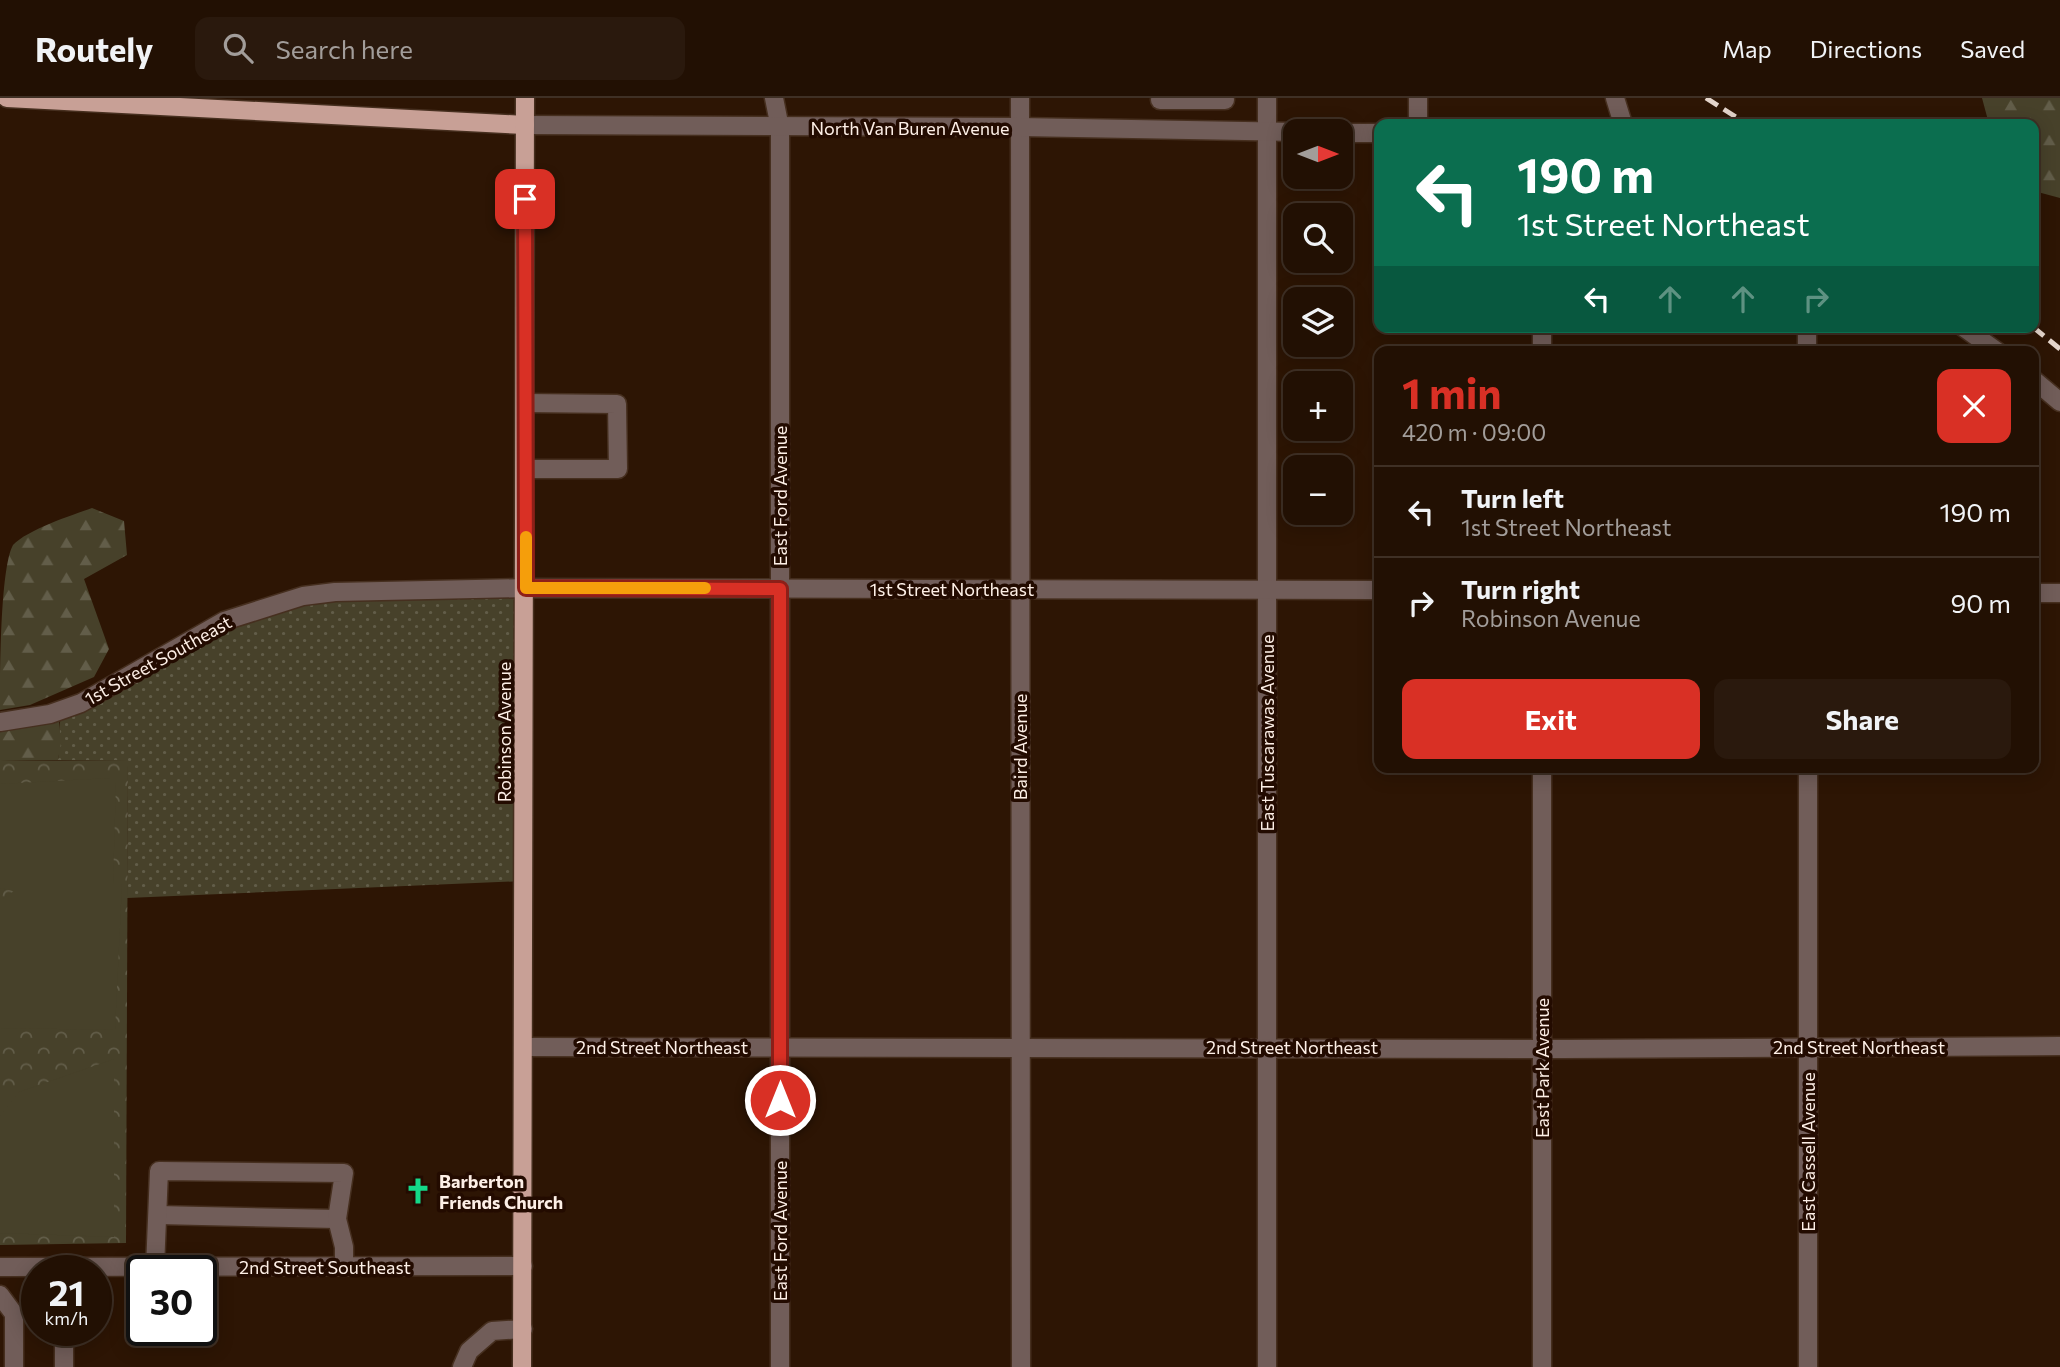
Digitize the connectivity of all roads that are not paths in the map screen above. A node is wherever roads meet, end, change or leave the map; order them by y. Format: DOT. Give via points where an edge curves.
graph roads {
  1 [pos="6,98"];
  2 [pos="525,98"];
  3 [pos="775,98"];
  4 [pos="1020,98"];
  5 [pos="1267,98"];
  6 [pos="1418,98"];
  7 [pos="1615,98"];
  8 [pos="1160,99"];
  9 [pos="1225,99"];
  10 [pos="126,101"];
  11 [pos="1418,119"];
  12 [pos="1621,119"];
  13 [pos="525,125"];
  14 [pos="1020,127"];
  15 [pos="780,128"];
  16 [pos="1158,129"];
  17 [pos="1224,130"];
  18 [pos="1267,130"];
  19 [pos="1283,131"];
  20 [pos="1374,133"];
  21 [pos="1353,134"];
  22 [pos="1971,333"];
  23 [pos="1990,346"];
  24 [pos="2039,384"];
  25 [pos="525,402"];
  26 [pos="2060,402"];
  27 [pos="525,469"];
  28 [pos="526,588"];
  29 [pos="1267,588"];
  30 [pos="780,589"];
  31 [pos="1020,589"];
  32 [pos="1374,590"];
  33 [pos="2039,593"];
  34 [pos="2060,593"];
  35 [pos="0,722"];
  36 [pos="1542,773"];
  37 [pos="1808,773"];
  38 [pos="1267,1046"];
  39 [pos="2060,1046"];
  40 [pos="524,1047"];
  41 [pos="780,1047"];
  42 [pos="1021,1047"];
  43 [pos="1808,1048"];
  44 [pos="1542,1049"];
  45 [pos="158,1215"];
  46 [pos="337,1219"];
  47 [pos="156,1255"];
  48 [pos="523,1266"];
  49 [pos="0,1267"];
  50 [pos="344,1267"];
  51 [pos="21,1268"];
  52 [pos="217,1268"];
  53 [pos="0,1295"];
  54 [pos="523,1329"];
  55 [pos="64,1346"];
  56 [pos="14,1367"];
  57 [pos="64,1367"];
  58 [pos="462,1367"];
  59 [pos="522,1367"];
  60 [pos="780,1367"];
  61 [pos="1021,1367"];
  62 [pos="1267,1367"];
  63 [pos="1542,1367"];
  64 [pos="1808,1367"];
  1 -- 10 [label="main road"];
  2 -- 13 [label="main road, Robinson Avenue"];
  3 -- 15 [label="street, East Ford Avenue"];
  4 -- 14 [label="street, Baird Avenue"];
  5 -- 18 [label="street, East Tuscarawas Avenue"];
  6 -- 11 [label="street"];
  7 -- 12 [label="street"];
  8 -- 9 [label="street"];
  8 -- 16 [label="street"];
  9 -- 17 [label="street"];
  10 -- 13 [label="main road"];
  13 -- 15 [label="street, North Van Buren Avenue"];
  13 -- 25 [label="main road, Robinson Avenue"];
  14 -- 15 [label="street, North Van Buren Avenue"];
  14 -- 16 [label="street, North Van Buren Avenue"];
  14 -- 31 [label="street, Baird Avenue"];
  15 -- 30 [label="street, East Ford Avenue"];
  16 -- 17 [label="street, North Van Buren Avenue"];
  17 -- 18 [label="street, North Van Buren Avenue"];
  18 -- 19 [label="street, North Van Buren Avenue"];
  18 -- 29 [label="street, East Tuscarawas Avenue"];
  20 -- 21 [label="street"];
  22 -- 23 [label="street"];
  24 -- 26 [label="street"];
  25 -- 27 [label="main road, Robinson Avenue"];
  25 -- 27 [label="street" via="617,404 618,456 618,469"];
  27 -- 28 [label="main road, Robinson Avenue"];
  28 -- 30 [label="street, 1st Street Northeast"];
  28 -- 35 [label="street, 1st Street Southeast" via="303,596 224,621 81,703 50,714"];
  28 -- 40 [label="main road, Robinson Avenue"];
  29 -- 31 [label="street, 1st Street Northeast"];
  29 -- 32 [label="street, 1st Street Northeast"];
  29 -- 38 [label="street, East Tuscarawas Avenue"];
  30 -- 31 [label="street, 1st Street Northeast"];
  30 -- 41 [label="street, East Ford Avenue"];
  31 -- 42 [label="street, Baird Avenue"];
  33 -- 34 [label="street"];
  36 -- 44 [label="street, East Park Avenue"];
  37 -- 43 [label="street, East Cassell Avenue"];
  38 -- 42 [label="street, 2nd Street Northeast"];
  38 -- 44 [label="street, 2nd Street Northeast"];
  38 -- 62 [label="street, East Tuscarawas Avenue"];
  39 -- 43 [label="street, 2nd Street Northeast"];
  40 -- 41 [label="street, 2nd Street Northeast"];
  40 -- 48 [label="main road, Robinson Avenue"];
  41 -- 42 [label="street, 2nd Street Northeast"];
  41 -- 60 [label="street, East Ford Avenue"];
  42 -- 61 [label="street, Baird Avenue"];
  43 -- 44 [label="street, 2nd Street Northeast"];
  43 -- 64 [label="street, East Cassell Avenue"];
  44 -- 63 [label="street, East Park Avenue"];
  45 -- 46 [label="street"];
  45 -- 46 [label="street" via="159,1171 344,1173"];
  45 -- 47 [label="street"];
  46 -- 50 [label="street"];
  48 -- 50 [label="street, 2nd Street Southeast"];
  48 -- 54 [label="main road, Robinson Avenue"];
  49 -- 51 [label="street, 2nd Street Southeast"];
  50 -- 52 [label="street, 2nd Street Southeast"];
  53 -- 56 [label="street" via="14,1314"];
  54 -- 58 [label="street" via="492,1331 469,1352"];
  54 -- 59 [label="main road, Robinson Avenue"];
  55 -- 57 [label="street"];
}
